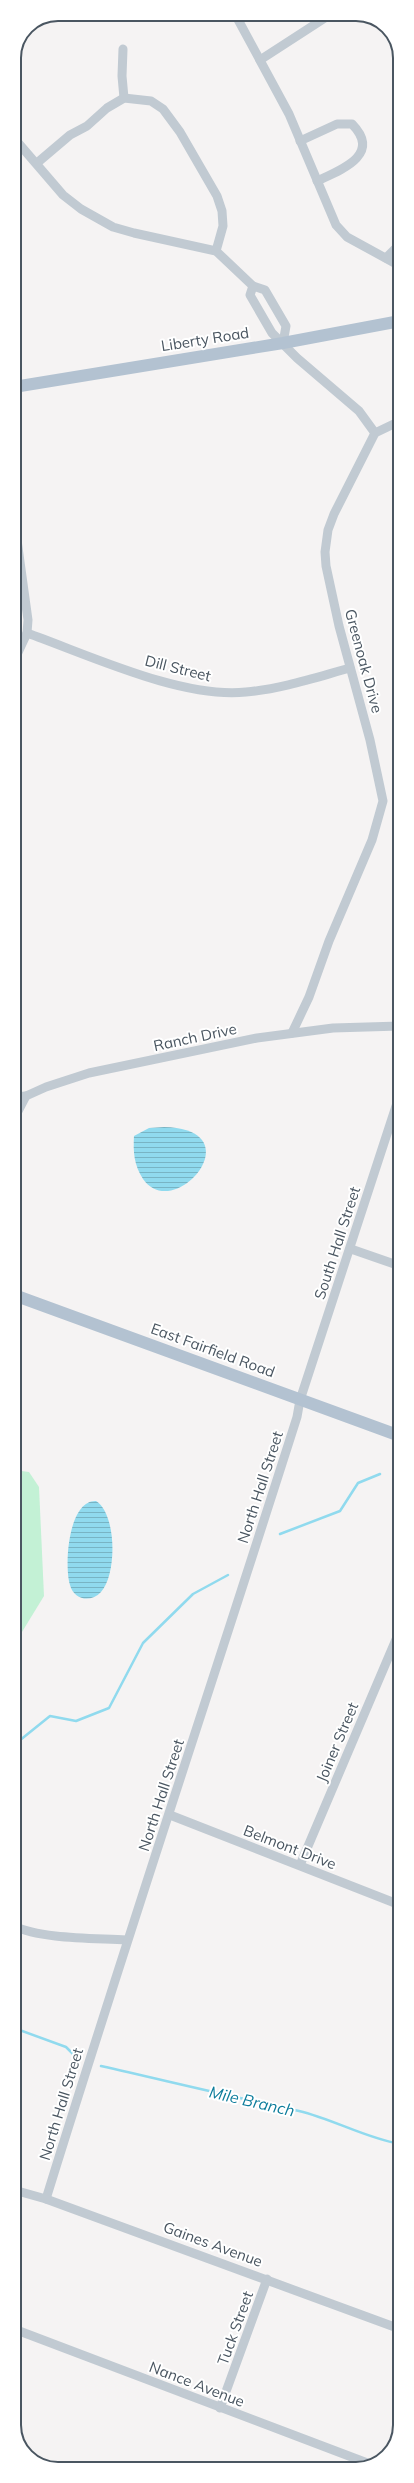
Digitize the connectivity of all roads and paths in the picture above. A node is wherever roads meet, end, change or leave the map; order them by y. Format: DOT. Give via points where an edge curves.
graph roads {
  1 [pos="238,21"];
  2 [pos="320,21"];
  3 [pos="124,49"];
  4 [pos="260,60"];
  5 [pos="124,98"];
  6 [pos="300,141"];
  7 [pos="21,146"];
  8 [pos="37,163"];
  9 [pos="317,181"];
  10 [pos="216,250"];
  11 [pos="393,251"];
  12 [pos="386,258"];
  13 [pos="393,262"];
  14 [pos="253,286"];
  15 [pos="393,322"];
  16 [pos="283,343"];
  17 [pos="21,386"];
  18 [pos="393,424"];
  19 [pos="375,433"];
  20 [pos="21,569"];
  21 [pos="27,633"];
  22 [pos="21,646"];
  23 [pos="350,668"];
  24 [pos="393,1026"];
  25 [pos="292,1033"];
  26 [pos="21,1096"];
  27 [pos="26,1096"];
  28 [pos="21,1106"];
  29 [pos="393,1116"];
  30 [pos="351,1249"];
  31 [pos="393,1264"];
  32 [pos="21,1298"];
  33 [pos="300,1400"];
  34 [pos="393,1433"];
  35 [pos="393,1647"];
  36 [pos="170,1815"];
  37 [pos="300,1866"];
  38 [pos="393,1902"];
  39 [pos="21,1930"];
  40 [pos="126,1940"];
  41 [pos="21,2192"];
  42 [pos="46,2199"];
  43 [pos="267,2279"];
  44 [pos="393,2326"];
  45 [pos="21,2332"];
  46 [pos="220,2408"];
  47 [pos="363,2461"];
  1 -- 4 [label="street"];
  2 -- 4 [label="street"];
  3 -- 5 [label="street"];
  4 -- 6 [label="street" via="289,114"];
  5 -- 8 [label="street" via="107,108 87,126 70,135"];
  5 -- 10 [label="street" via="151,101 163,109 180,132 217,196 222,211 223,226"];
  6 -- 9 [label="street"];
  6 -- 9 [label="street" via="336,124 352,124 363,138 363,146 358,157 346,168"];
  7 -- 8 [label="street"];
  8 -- 10 [label="street" via="63,195 81,209 114,227"];
  9 -- 12 [label="street" via="336,225 347,237"];
  10 -- 14 [label="street"];
  11 -- 12 [label="street"];
  12 -- 13 [label="street"];
  14 -- 16 [label="street" via="250,295 272,333"];
  14 -- 16 [label="street" via="265,290 286,326"];
  15 -- 16 [label="main road, Liberty Road"];
  16 -- 17 [label="main road, Liberty Road"];
  16 -- 19 [label="street" via="359,411"];
  18 -- 19 [label="street"];
  19 -- 23 [label="street, Greenoak Drive" via="334,514 325,552"];
  20 -- 21 [label="street" via="28,620"];
  21 -- 22 [label="street"];
  21 -- 23 [label="street, Dill Street" via="151,677 201,691 247,692"];
  23 -- 25 [label="street, Greenoak Drive" via="372,747 383,801 372,840"];
  24 -- 25 [label="street, Ranch Drive" via="333,1028"];
  25 -- 27 [label="street, Ranch Drive" via="89,1073"];
  26 -- 27 [label="street, Ranch Drive"];
  27 -- 28 [label="street"];
  29 -- 30 [label="street, South Hall Street"];
  30 -- 31 [label="street"];
  30 -- 33 [label="street, South Hall Street"];
  32 -- 33 [label="main road, East Fairfield Road"];
  33 -- 34 [label="main road, East Fairfield Road"];
  33 -- 36 [label="street, North Hall Street" via="297,1417"];
  35 -- 37 [label="street, Joiner Street"];
  36 -- 37 [label="street, Belmont Drive"];
  36 -- 40 [label="street, North Hall Street"];
  37 -- 38 [label="street, Belmont Drive"];
  39 -- 40 [label="street"];
  40 -- 42 [label="street, North Hall Street"];
  41 -- 42 [label="street, Gaines Avenue"];
  42 -- 43 [label="street, Gaines Avenue"];
  43 -- 44 [label="street, Gaines Avenue"];
  43 -- 46 [label="street, Tuck Street"];
  45 -- 46 [label="street, Nance Avenue"];
  46 -- 47 [label="street, Nance Avenue"];
}
